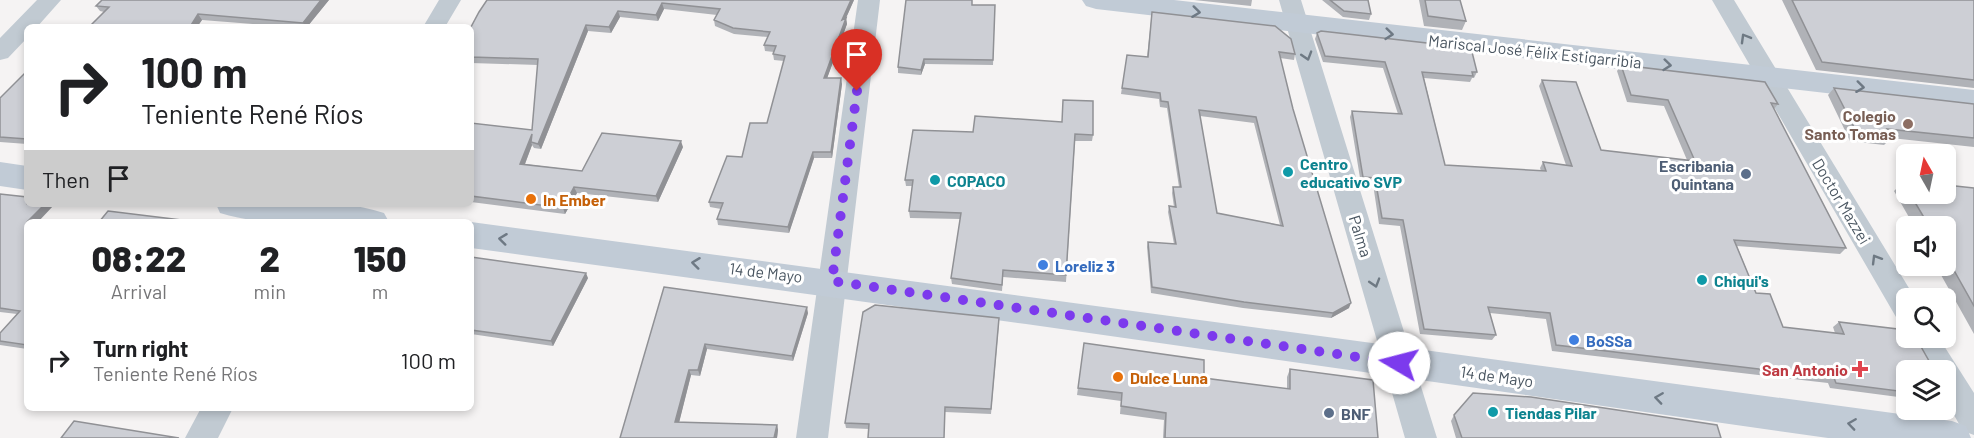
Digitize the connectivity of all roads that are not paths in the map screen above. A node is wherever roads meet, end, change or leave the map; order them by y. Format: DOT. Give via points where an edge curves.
graph roads {
  1 [pos="50,0"];
  2 [pos="450,0"];
  3 [pos="869,0"];
  4 [pos="1096,0"];
  5 [pos="1723,0"];
  6 [pos="1294,12"];
  7 [pos="27,24"];
  8 [pos="436,24"];
  9 [pos="24,27"];
  10 [pos="0,52"];
  11 [pos="1767,76"];
  12 [pos="1974,100"];
  13 [pos="0,174"];
  14 [pos="24,178"];
  15 [pos="260,207"];
  16 [pos="327,214"];
  17 [pos="355,219"];
  18 [pos="474,235"];
  19 [pos="832,281"];
  20 [pos="1896,292"];
  21 [pos="1399,363"];
  22 [pos="1956,392"];
  23 [pos="216,411"];
  24 [pos="1974,422"];
  25 [pos="201,438"];
  26 [pos="812,438"];
  27 [pos="1421,438"];
  28 [pos="1952,438"];
  1 -- 7 [label="street"];
  2 -- 8 [label="street"];
  3 -- 19 [label="street"];
  4 -- 6 [label="main road, Mariscal José Félix Estigarribia, one-way"];
  11 -- 5 [label="street, Doctor Mazzei, one-way"];
  6 -- 11 [label="main road, Mariscal José Félix Estigarribia, one-way"];
  6 -- 21 [label="street, Palma, one-way"];
  9 -- 10 [label="street"];
  11 -- 12 [label="main road, Mariscal José Félix Estigarribia, one-way"];
  20 -- 11 [label="street, Doctor Mazzei, one-way"];
  13 -- 14 [label="main road"];
  15 -- 16 [label="main road"];
  16 -- 17 [label="main road"];
  19 -- 18 [label="main road, 14 de Mayo, one-way"];
  19 -- 21 [label="main road, 14 de Mayo"];
  19 -- 26 [label="street"];
  21 -- 27 [label="street, Palma"];
  28 -- 21 [label="main road, 14 de Mayo, one-way"];
  22 -- 24 [label="street"];
  23 -- 25 [label="street"];
}
